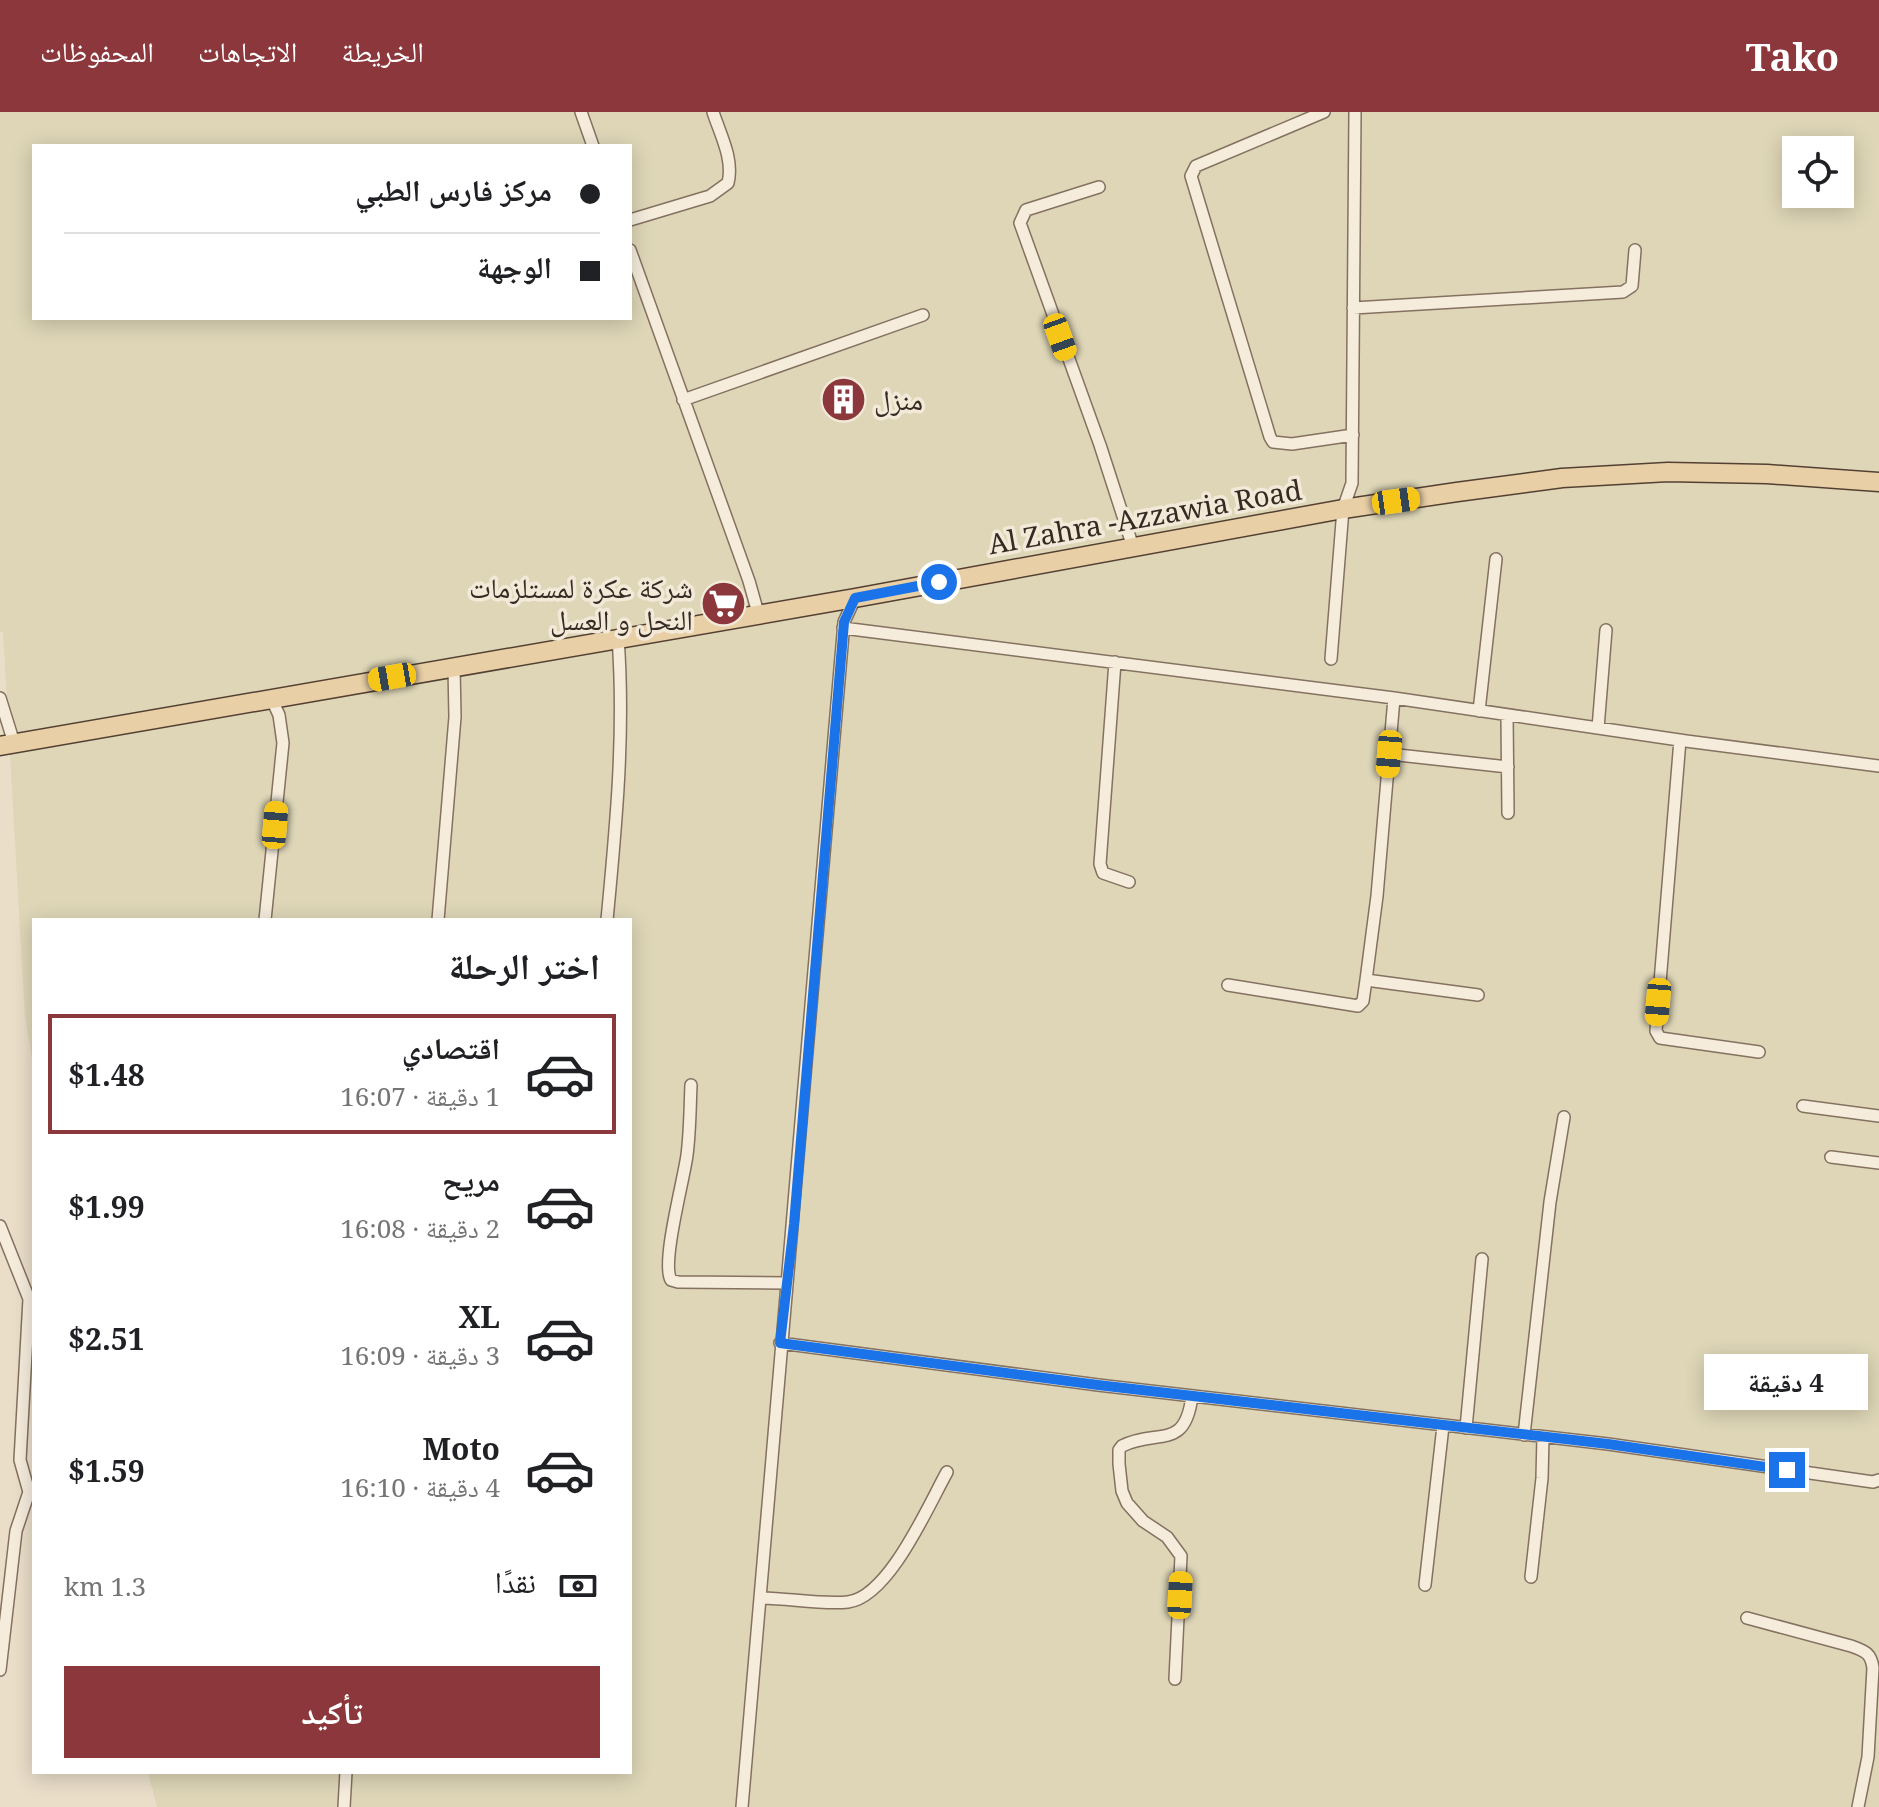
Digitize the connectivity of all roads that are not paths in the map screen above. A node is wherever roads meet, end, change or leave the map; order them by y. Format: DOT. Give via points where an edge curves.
graph roads {
  1 [pos="581,112"];
  2 [pos="713,112"];
  3 [pos="1324,112"];
  4 [pos="1355,112"];
  5 [pos="592,144"];
  6 [pos="1099,187"];
  7 [pos="632,219"];
  8 [pos="1635,250"];
  9 [pos="632,256"];
  10 [pos="1353,308"];
  11 [pos="923,315"];
  12 [pos="683,400"];
  13 [pos="1353,435"];
  14 [pos="1879,482"];
  15 [pos="1352,483"];
  16 [pos="1365,506"];
  17 [pos="1343,509"];
  18 [pos="1133,547"];
  19 [pos="1496,559"];
  20 [pos="855,598"];
  21 [pos="821,604"];
  22 [pos="758,613"];
  23 [pos="844,625"];
  24 [pos="1606,630"];
  25 [pos="618,638"];
  26 [pos="1331,659"];
  27 [pos="1115,662"];
  28 [pos="454,667"];
  29 [pos="0,698"];
  30 [pos="1394,698"];
  31 [pos="272,700"];
  32 [pos="1479,711"];
  33 [pos="1507,715"];
  34 [pos="1598,728"];
  35 [pos="1680,740"];
  36 [pos="7,744"];
  37 [pos="1389,754"];
  38 [pos="1879,766"];
  39 [pos="1508,767"];
  40 [pos="1508,813"];
  41 [pos="1129,882"];
  42 [pos="265,918"];
  43 [pos="438,918"];
  44 [pos="607,918"];
  45 [pos="1366,980"];
  46 [pos="1228,985"];
  47 [pos="1478,995"];
  48 [pos="1759,1052"];
  49 [pos="691,1085"];
  50 [pos="1803,1106"];
  51 [pos="1879,1116"];
  52 [pos="1564,1117"];
  53 [pos="1831,1157"];
  54 [pos="1879,1163"];
  55 [pos="0,1226"];
  56 [pos="1482,1259"];
  57 [pos="787,1283"];
  58 [pos="780,1343"];
  59 [pos="1192,1396"];
  60 [pos="1443,1426"];
  61 [pos="1466,1428"];
  62 [pos="1524,1435"];
  63 [pos="1543,1437"];
  64 [pos="947,1472"];
  65 [pos="1879,1480"];
  66 [pos="1531,1577"];
  67 [pos="1425,1585"];
  68 [pos="760,1598"];
  69 [pos="1747,1618"];
  70 [pos="0,1670"];
  71 [pos="1175,1679"];
  72 [pos="1873,1758"];
  73 [pos="346,1774"];
  74 [pos="344,1807"];
  75 [pos="742,1807"];
  76 [pos="1858,1807"];
  1 -- 5 [label="street"];
  2 -- 7 [label="street" via="731,173 728,183 710,196"];
  3 -- 13 [label="street" via="1196,166 1191,176 1273,442"];
  4 -- 10 [label="street"];
  6 -- 18 [label="street" via="1026,210 1020,223"];
  8 -- 10 [label="street" via="1632,286 1623,292"];
  9 -- 12 [label="street"];
  10 -- 13 [label="street"];
  11 -- 12 [label="street"];
  12 -- 22 [label="street"];
  13 -- 15 [label="street"];
  14 -- 16 [label="main road, Al Zahra -Azzawia Road" via="1668,472 1562,478"];
  15 -- 16 [label="street"];
  15 -- 17 [label="street"];
  16 -- 17 [label="main road, Al Zahra -Azzawia Road"];
  17 -- 18 [label="main road, Al Zahra -Azzawia Road"];
  17 -- 26 [label="street"];
  18 -- 20 [label="main road, Al Zahra -Azzawia Road"];
  19 -- 32 [label="street"];
  20 -- 21 [label="main road, Al Zahra -Azzawia Road"];
  20 -- 23 [label="street"];
  21 -- 22 [label="main road, Al Zahra -Azzawia Road"];
  21 -- 23 [label="street"];
  22 -- 25 [label="main road, Al Zahra -Azzawia Road"];
  23 -- 27 [label="street"];
  23 -- 57 [label="street"];
  24 -- 34 [label="street"];
  25 -- 28 [label="main road, Al Zahra -Azzawia Road"];
  25 -- 44 [label="street" via="621,772"];
  27 -- 30 [label="street"];
  27 -- 41 [label="street" via="1100,864 1103,873"];
  28 -- 31 [label="main road, Al Zahra -Azzawia Road"];
  28 -- 43 [label="street" via="455,717"];
  29 -- 36 [label="street"];
  30 -- 32 [label="street"];
  30 -- 37 [label="street"];
  31 -- 36 [label="main road, Al Zahra -Azzawia Road"];
  31 -- 42 [label="street" via="283,743"];
  32 -- 33 [label="street"];
  33 -- 34 [label="street"];
  33 -- 39 [label="street"];
  34 -- 35 [label="street"];
  35 -- 38 [label="street"];
  35 -- 48 [label="street" via="1656,1031 1660,1038"];
  37 -- 39 [label="street"];
  37 -- 45 [label="street"];
  39 -- 40 [label="street"];
  45 -- 46 [label="street" via="1358,1006"];
  45 -- 47 [label="street"];
  49 -- 57 [label="street" via="687,1154 668,1274 678,1282"];
  50 -- 51 [label="street"];
  52 -- 62 [label="street"];
  53 -- 54 [label="street"];
  55 -- 70 [label="street" via="29,1299 20,1460 29,1492 16,1531"];
  56 -- 61 [label="street"];
  57 -- 58 [label="street"];
  58 -- 59 [label="street"];
  58 -- 68 [label="street"];
  59 -- 60 [label="street"];
  59 -- 71 [label="street" via="1178,1432 1128,1443 1119,1455 1127,1503 1181,1556"];
  60 -- 61 [label="street"];
  60 -- 67 [label="street"];
  61 -- 62 [label="street"];
  62 -- 63 [label="street"];
  63 -- 65 [label="street"];
  63 -- 66 [label="street"];
  64 -- 68 [label="street" via="892,1569 872,1591 850,1602"];
  68 -- 75 [label="street"];
  69 -- 72 [label="street" via="1871,1656"];
  72 -- 76 [label="street"];
  73 -- 74 [label="street"];
}
